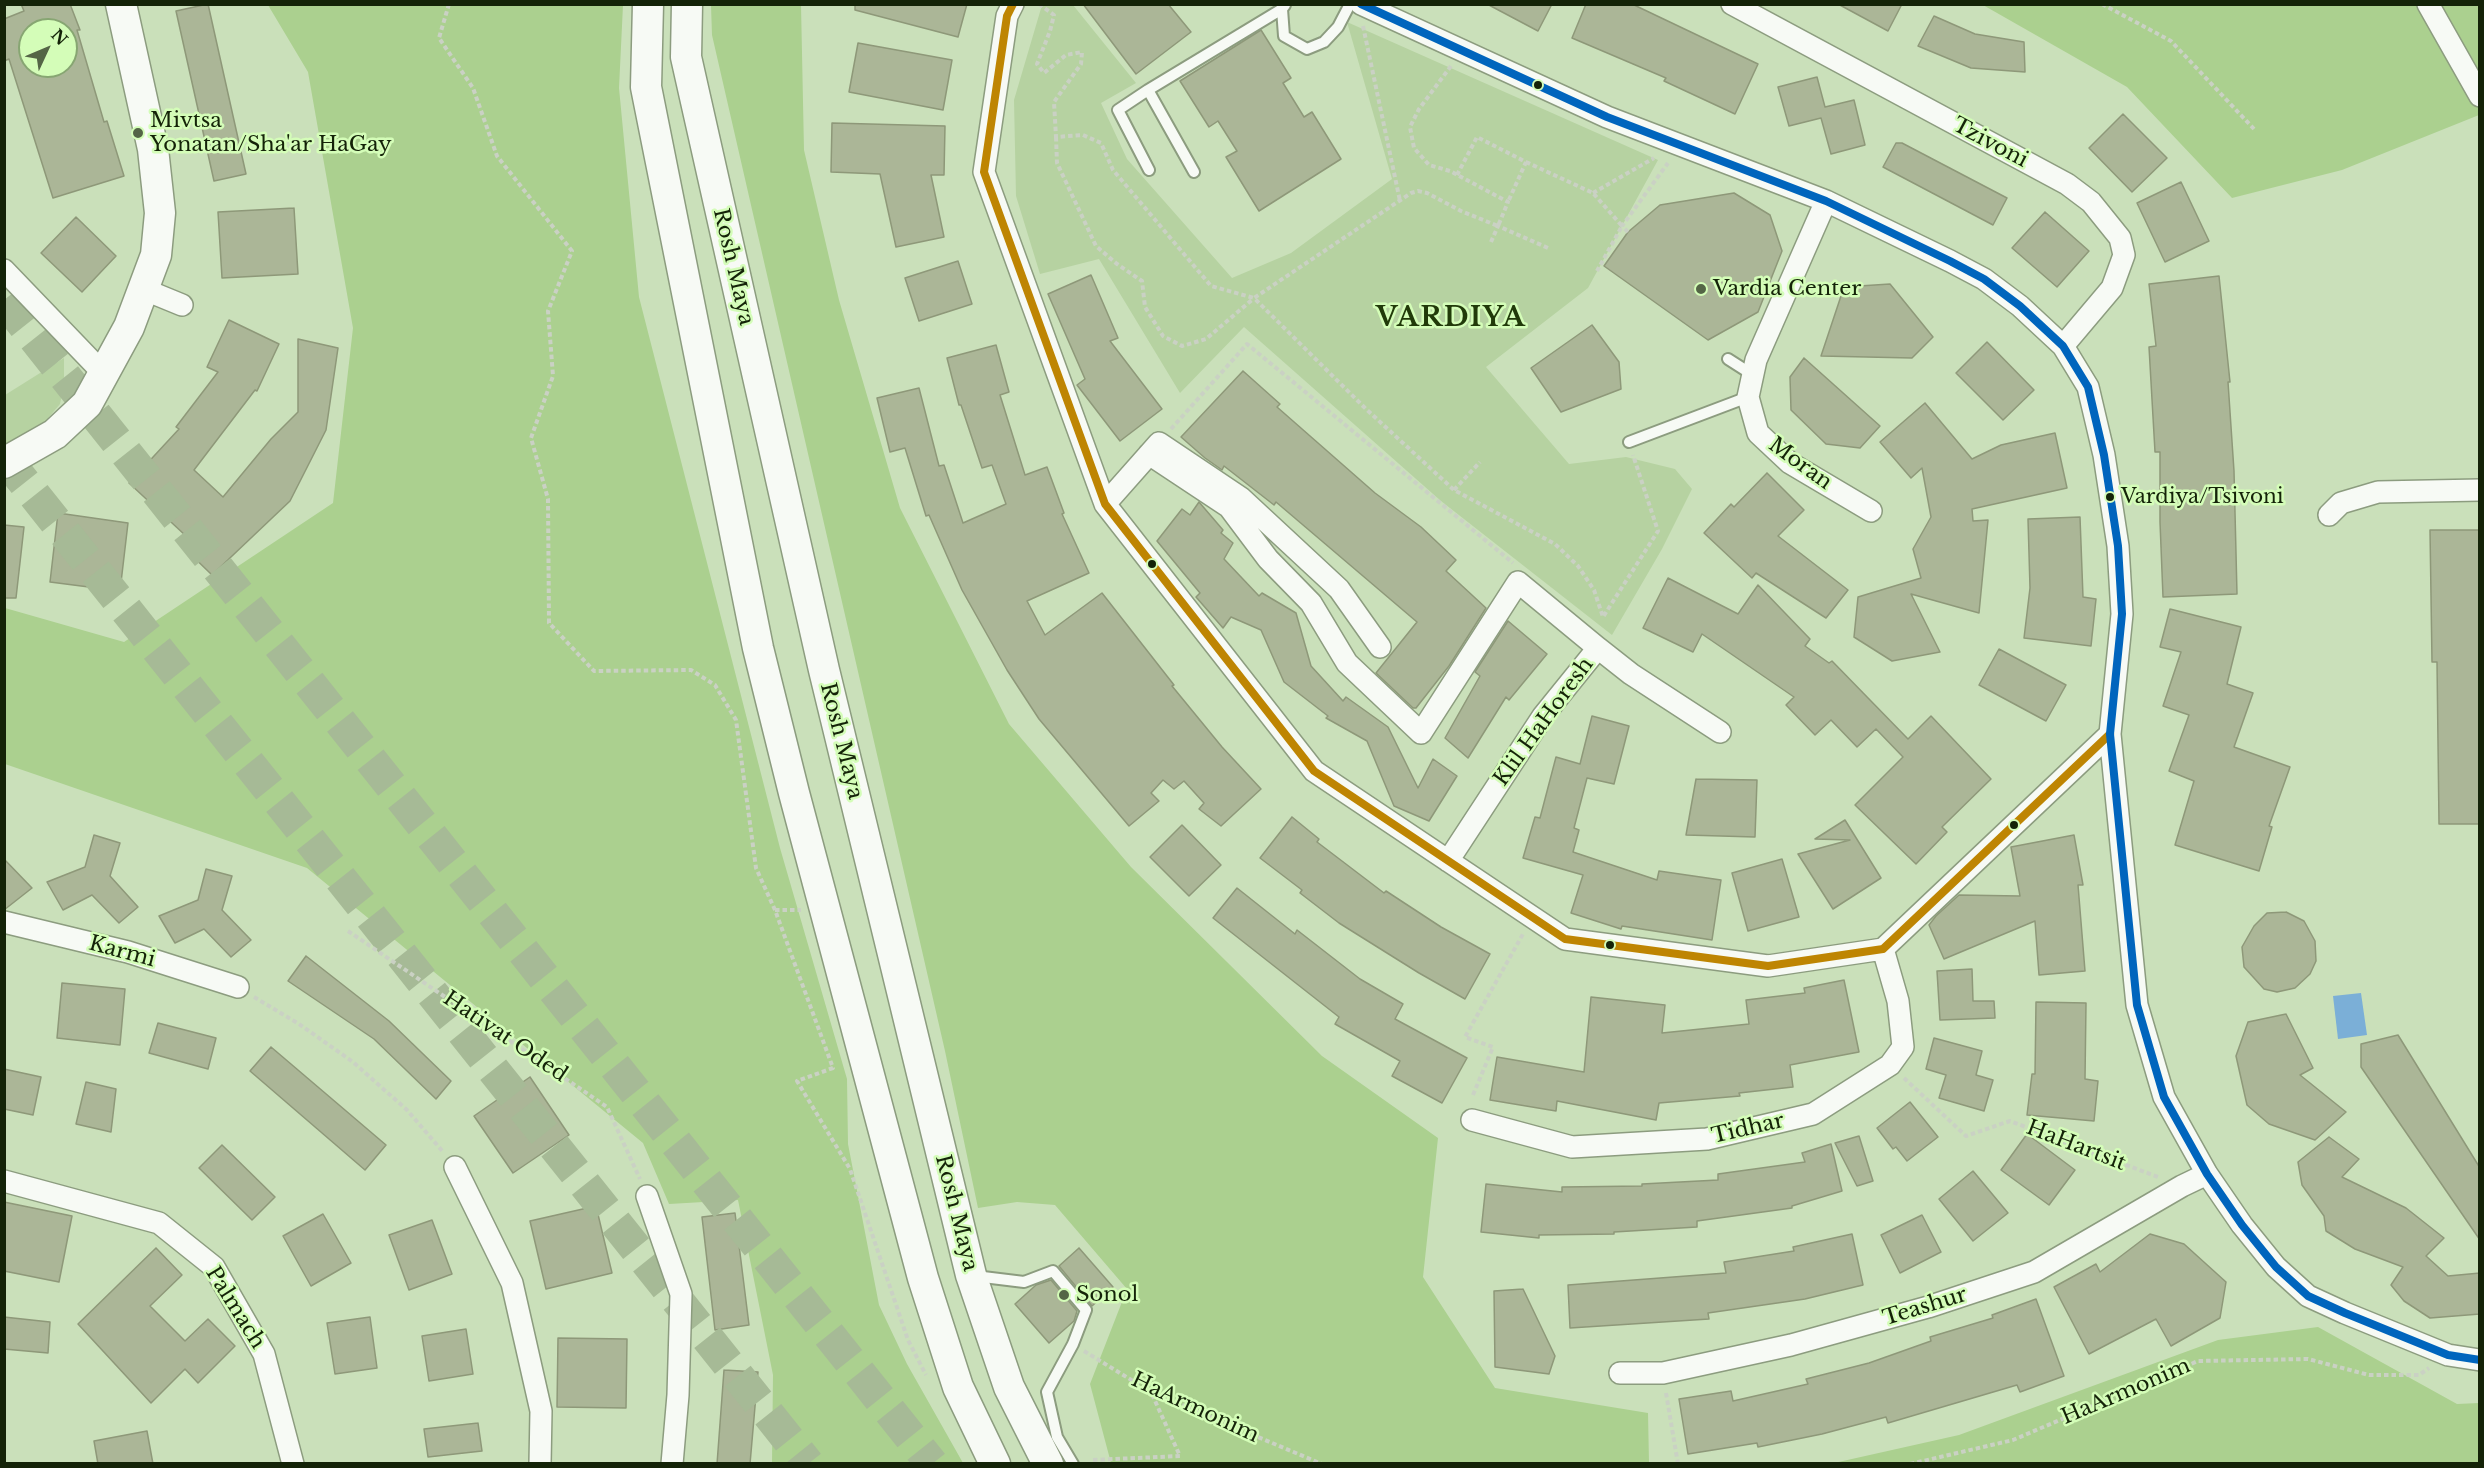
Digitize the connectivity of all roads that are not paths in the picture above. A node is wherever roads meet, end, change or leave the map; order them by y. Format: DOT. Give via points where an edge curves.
graph roads {
  1 [pos="121,4"];
  2 [pos="648,4"];
  3 [pos="687,4"];
  4 [pos="1013,4"];
  5 [pos="1350,4"];
  6 [pos="1732,4"];
  7 [pos="2428,4"];
  8 [pos="1283,7"];
  9 [pos="1361,10"];
  10 [pos="1148,90"];
  11 [pos="2480,96"];
  12 [pos="1149,170"];
  13 [pos="1194,172"];
  14 [pos="1826,201"];
  15 [pos="4,270"];
  16 [pos="143,289"];
  17 [pos="182,304"];
  18 [pos="2063,346"];
  19 [pos="1728,359"];
  20 [pos="104,374"];
  21 [pos="1753,375"];
  22 [pos="1748,397"];
  23 [pos="1629,442"];
  24 [pos="1154,448"];
  25 [pos="4,463"];
  26 [pos="2480,490"];
  27 [pos="1105,504"];
  28 [pos="1871,511"];
  29 [pos="2329,515"];
  30 [pos="1380,647"];
  31 [pos="1598,648"];
  32 [pos="1720,732"];
  33 [pos="2110,734"];
  34 [pos="1448,861"];
  35 [pos="4,922"];
  36 [pos="1883,949"];
  37 [pos="238,987"];
  38 [pos="1472,1120"];
  39 [pos="455,1167"];
  40 [pos="2207,1174"];
  41 [pos="4,1181"];
  42 [pos="648,1196"];
  43 [pos="971,1275"];
  44 [pos="2480,1360"];
  45 [pos="1620,1372"];
  46 [pos="293,1464"];
  47 [pos="540,1464"];
  48 [pos="672,1464"];
  49 [pos="995,1464"];
  50 [pos="1048,1464"];
  51 [pos="1073,1464"];
  1 -- 16 [label="street" via="153,149 160,213 156,255"];
  2 -- 49 [label="street" via="646,87 758,648 923,1278 958,1387"];
  3 -- 43 [label="street, Rosh Maya" via="686,57 691,80 824,670"];
  4 -- 27 [label="street" via="1007,16 984,171"];
  5 -- 8 [label="lane" via="1338,27 1324,42 1307,49 1284,36"];
  6 -- 18 [label="street, Tzivoni" via="2067,184 2091,202 2120,238 2124,255 2112,288"];
  7 -- 11 [label="street"];
  8 -- 10 [label="lane"];
  9 -- 14 [label="street" via="1462,50 1607,117"];
  10 -- 12 [label="lane" via="1118,110"];
  10 -- 13 [label="lane"];
  14 -- 18 [label="street" via="1984,279"];
  14 -- 21 [label="street, Moran" via="1756,360"];
  15 -- 20 [label="street"];
  16 -- 17 [label="street"];
  16 -- 20 [label="street" via="129,327"];
  18 -- 33 [label="street" via="2088,387 2104,455 2118,546 2122,614"];
  19 -- 21 [label="lane"];
  20 -- 25 [label="street" via="87,404 55,434"];
  21 -- 22 [label="street, Moran"];
  22 -- 23 [label="lane"];
  22 -- 28 [label="street, Moran" via="1758,433 1790,462"];
  24 -- 27 [label="street"];
  24 -- 30 [label="street" via="1241,498 1340,589"];
  24 -- 31 [label="street" via="1229,507 1268,559 1311,603 1347,663 1421,733 1518,582"];
  26 -- 29 [label="street" via="2379,492 2342,503"];
  27 -- 34 [label="street" via="1314,771"];
  31 -- 32 [label="street, Klil HaHoresh"];
  31 -- 34 [label="street, Klil HaHoresh" via="1543,716"];
  33 -- 36 [label="street"];
  33 -- 40 [label="street" via="2137,1005 2164,1096"];
  34 -- 36 [label="street" via="1565,939 1768,966"];
  35 -- 37 [label="street, Karmi" via="128,952"];
  36 -- 38 [label="street, Tidhar" via="1898,1001 1903,1047 1890,1065 1814,1113 1707,1139 1572,1147"];
  39 -- 47 [label="street" via="512,1283 542,1411"];
  40 -- 44 [label="street" via="2276,1267 2308,1296 2448,1354"];
  40 -- 45 [label="street, Teashur" via="2034,1272 1791,1345 1663,1373"];
  41 -- 46 [label="street, Palmach" via="159,1223 214,1267 264,1354"];
  42 -- 48 [label="street" via="681,1294"];
  43 -- 50 [label="street, Rosh Maya" via="1009,1387"];
  43 -- 51 [label="lane" via="1024,1282 1053,1271 1086,1310 1047,1392 1057,1437"];
}
